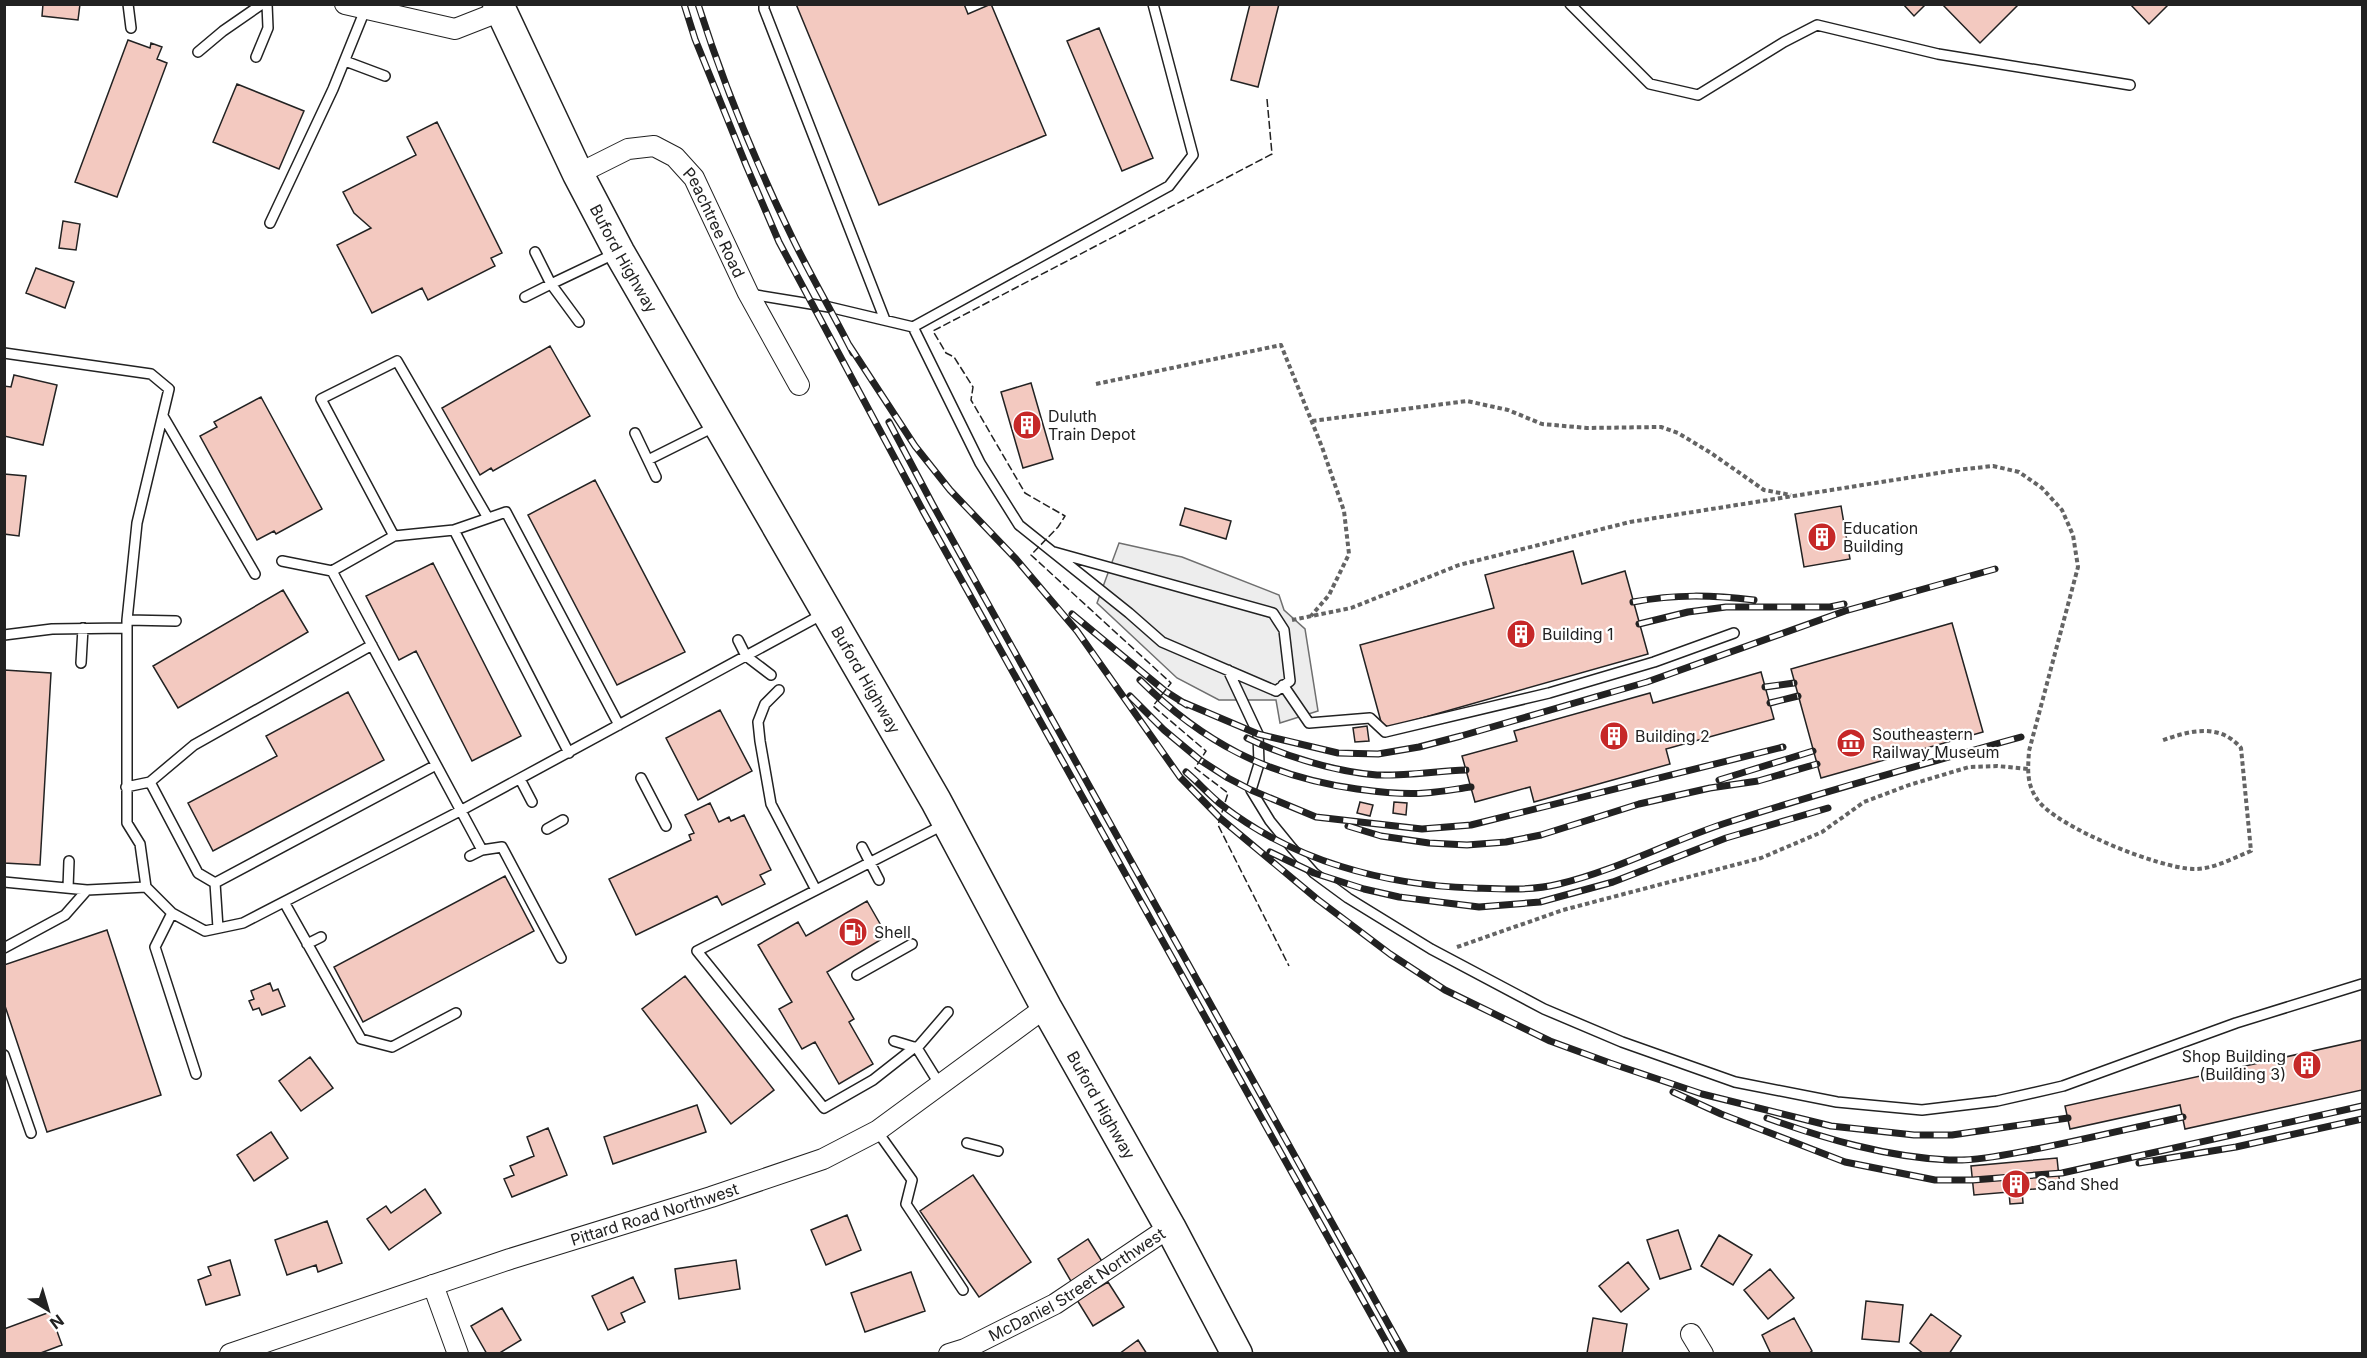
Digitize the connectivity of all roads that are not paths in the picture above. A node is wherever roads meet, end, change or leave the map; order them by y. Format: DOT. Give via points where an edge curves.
graph roads {
  1 [pos="128,4"];
  2 [pos="262,4"];
  3 [pos="267,4"];
  4 [pos="345,4"];
  5 [pos="764,4"];
  6 [pos="1153,4"];
  7 [pos="1570,4"];
  8 [pos="500,8"];
  9 [pos="365,10"];
  10 [pos="131,28"];
  11 [pos="198,52"];
  12 [pos="256,57"];
  13 [pos="345,61"];
  14 [pos="385,76"];
  15 [pos="2130,85"];
  16 [pos="578,174"];
  17 [pos="270,223"];
  18 [pos="536,252"];
  19 [pos="619,252"];
  20 [pos="552,284"];
  21 [pos="748,293"];
  22 [pos="525,297"];
  23 [pos="885,320"];
  24 [pos="579,322"];
  25 [pos="912,327"];
  26 [pos="4,353"];
  27 [pos="799,386"];
  28 [pos="163,416"];
  29 [pos="719,425"];
  30 [pos="634,433"];
  31 [pos="648,460"];
  32 [pos="656,477"];
  33 [pos="488,518"];
  34 [pos="454,530"];
  35 [pos="394,536"];
  36 [pos="1054,552"];
  37 [pos="282,561"];
  38 [pos="332,571"];
  39 [pos="255,574"];
  40 [pos="828,612"];
  41 [pos="176,621"];
  42 [pos="127,624"];
  43 [pos="83,628"];
  44 [pos="1734,633"];
  45 [pos="4,635"];
  46 [pos="738,640"];
  47 [pos="372,645"];
  48 [pos="746,656"];
  49 [pos="81,663"];
  50 [pos="1228,670"];
  51 [pos="771,675"];
  52 [pos="1283,686"];
  53 [pos="779,690"];
  54 [pos="619,725"];
  55 [pos="569,753"];
  56 [pos="435,765"];
  57 [pos="641,778"];
  58 [pos="520,779"];
  59 [pos="150,782"];
  60 [pos="126,787"];
  61 [pos="532,802"];
  62 [pos="460,811"];
  63 [pos="563,820"];
  64 [pos="947,822"];
  65 [pos="666,826"];
  66 [pos="547,829"];
  67 [pos="862,847"];
  68 [pos="482,850"];
  69 [pos="470,856"];
  70 [pos="69,861"];
  71 [pos="870,862"];
  72 [pos="879,880"];
  73 [pos="4,882"];
  74 [pos="215,883"];
  75 [pos="146,887"];
  76 [pos="68,888"];
  77 [pos="87,890"];
  78 [pos="816,890"];
  79 [pos="284,902"];
  80 [pos="172,913"];
  81 [pos="218,928"];
  82 [pos="321,937"];
  83 [pos="307,944"];
  84 [pos="912,944"];
  85 [pos="4,948"];
  86 [pos="561,958"];
  87 [pos="857,975"];
  88 [pos="2362,984"];
  89 [pos="1046,1007"];
  90 [pos="948,1012"];
  91 [pos="456,1013"];
  92 [pos="894,1041"];
  93 [pos="916,1047"];
  94 [pos="4,1055"];
  95 [pos="196,1074"];
  96 [pos="940,1085"];
  97 [pos="877,1131"];
  98 [pos="32,1133"];
  99 [pos="967,1143"];
  100 [pos="998,1151"];
  101 [pos="1170,1227"];
  102 [pos="434,1285"];
  103 [pos="963,1290"];
  104 [pos="1691,1334"];
  105 [pos="230,1353"];
  106 [pos="458,1353"];
  107 [pos="949,1353"];
  108 [pos="1237,1353"];
  109 [pos="1702,1353"];
  1 -- 10 [label="lane"];
  2 -- 11 [label="lane"];
  3 -- 12 [label="lane" via="268,28"];
  4 -- 9 [label="street"];
  5 -- 23 [label="lane"];
  6 -- 25 [label="lane" via="1193,155 1169,186"];
  7 -- 15 [label="lane" via="1650,84 1698,95 1817,26 1938,54"];
  8 -- 9 [label="street" via="454,29"];
  8 -- 16 [label="main road, Buford Highway"];
  9 -- 13 [label="lane"];
  13 -- 14 [label="lane"];
  13 -- 17 [label="lane"];
  16 -- 19 [label="main road, Buford Highway"];
  16 -- 21 [label="street, Peachtree Road" via="628,149 654,146 675,157 694,178"];
  18 -- 20 [label="lane"];
  19 -- 20 [label="lane"];
  19 -- 29 [label="main road, Buford Highway"];
  20 -- 22 [label="lane"];
  20 -- 24 [label="lane"];
  21 -- 23 [label="lane"];
  21 -- 27 [label="street, Peachtree Road"];
  23 -- 25 [label="lane"];
  25 -- 36 [label="lane" via="980,463 1018,525"];
  26 -- 28 [label="lane" via="151,374 169,389"];
  28 -- 39 [label="lane"];
  28 -- 42 [label="lane" via="137,523"];
  29 -- 31 [label="lane"];
  29 -- 40 [label="main road, Buford Highway"];
  30 -- 31 [label="lane"];
  31 -- 32 [label="lane"];
  33 -- 34 [label="lane"];
  33 -- 35 [label="lane" via="397,361 321,399"];
  33 -- 54 [label="lane" via="506,512"];
  34 -- 35 [label="lane"];
  34 -- 55 [label="lane"];
  35 -- 38 [label="lane"];
  36 -- 50 [label="lane" via="1162,642"];
  36 -- 52 [label="lane" via="1273,613 1284,630 1290,681"];
  37 -- 38 [label="lane"];
  38 -- 47 [label="lane"];
  40 -- 48 [label="lane"];
  40 -- 64 [label="main road, Buford Highway"];
  41 -- 42 [label="lane"];
  42 -- 43 [label="lane"];
  42 -- 60 [label="lane"];
  43 -- 45 [label="lane"];
  43 -- 49 [label="lane"];
  44 -- 52 [label="lane" via="1549,693 1385,732 1370,718 1309,723"];
  46 -- 48 [label="lane"];
  47 -- 56 [label="lane"];
  47 -- 59 [label="lane" via="194,745"];
  48 -- 51 [label="lane"];
  48 -- 54 [label="lane"];
  50 -- 52 [label="lane" via="1276,691"];
  50 -- 88 [label="lane" via="1258,734 1259,764 1251,790 1270,821 1314,873 1440,953 1544,1009 1734,1082 1836,1102 1922,1110 1997,1101 2063,1086 2236,1023"];
  53 -- 78 [label="lane" via="765,704 758,722 771,804"];
  54 -- 55 [label="lane"];
  55 -- 58 [label="lane"];
  56 -- 62 [label="lane"];
  56 -- 74 [label="lane"];
  57 -- 65 [label="lane"];
  58 -- 61 [label="lane"];
  58 -- 62 [label="lane"];
  59 -- 60 [label="lane"];
  59 -- 74 [label="lane" via="198,873"];
  60 -- 75 [label="lane" via="127,823 140,844"];
  62 -- 68 [label="lane"];
  62 -- 79 [label="lane"];
  63 -- 66 [label="lane"];
  64 -- 71 [label="lane"];
  64 -- 89 [label="main road, Buford Highway"];
  67 -- 71 [label="lane"];
  68 -- 69 [label="lane"];
  68 -- 86 [label="lane" via="502,848"];
  70 -- 76 [label="lane"];
  71 -- 72 [label="lane"];
  71 -- 78 [label="lane"];
  73 -- 76 [label="lane"];
  74 -- 81 [label="lane"];
  75 -- 77 [label="lane"];
  75 -- 80 [label="lane"];
  76 -- 77 [label="lane"];
  77 -- 85 [label="lane" via="65,915"];
  78 -- 93 [label="lane" via="697,951 824,1108 873,1080"];
  79 -- 81 [label="lane" via="243,923"];
  79 -- 83 [label="lane"];
  80 -- 81 [label="lane" via="205,931"];
  80 -- 95 [label="lane" via="155,946"];
  82 -- 83 [label="lane"];
  83 -- 91 [label="lane" via="361,1039 392,1047"];
  84 -- 87 [label="lane"];
  89 -- 96 [label="street, Pittard Road Northwest"];
  89 -- 101 [label="main road, Buford Highway"];
  90 -- 93 [label="lane"];
  92 -- 93 [label="lane"];
  93 -- 96 [label="lane"];
  94 -- 98 [label="lane"];
  96 -- 97 [label="street, Pittard Road Northwest"];
  97 -- 102 [label="street, Pittard Road Northwest" via="824,1159"];
  97 -- 103 [label="lane" via="912,1180 906,1204"];
  99 -- 100 [label="lane"];
  101 -- 107 [label="street, McDaniel Street Northwest" via="1054,1304 965,1349"];
  101 -- 108 [label="main road, Buford Highway"];
  102 -- 105 [label="street, Pittard Road Northwest"];
  102 -- 106 [label="street"];
  104 -- 109 [label="street"];
}
